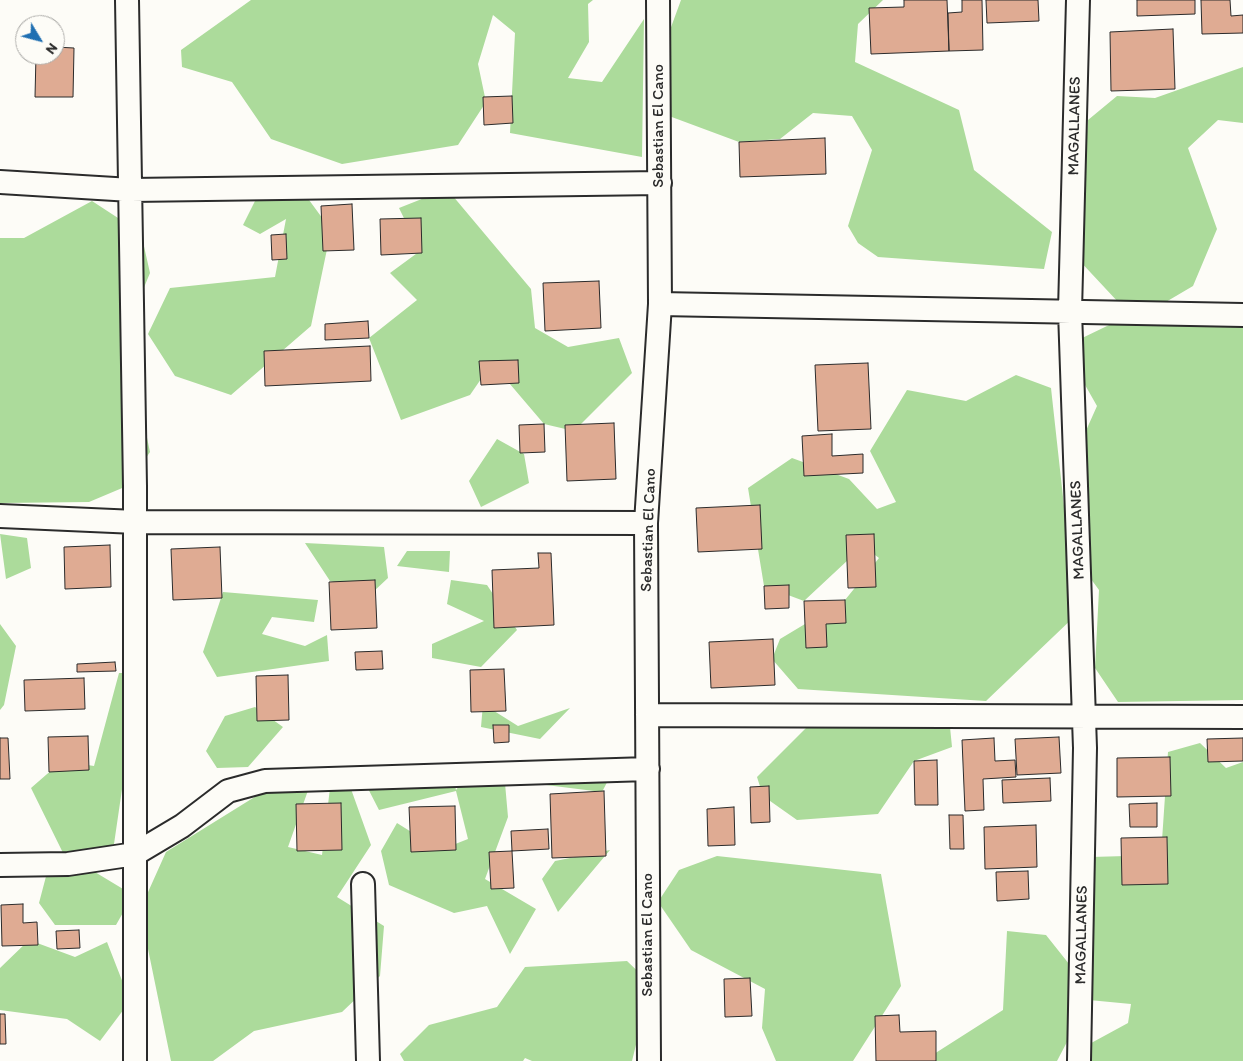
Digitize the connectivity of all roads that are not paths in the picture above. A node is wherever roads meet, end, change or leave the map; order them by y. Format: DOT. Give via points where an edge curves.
graph roads {
  1 [pos="127,0"];
  2 [pos="658,0"];
  3 [pos="1078,0"];
  4 [pos="0,182"];
  5 [pos="660,183"];
  6 [pos="131,190"];
  7 [pos="660,304"];
  8 [pos="1070,311"];
  9 [pos="1243,315"];
  10 [pos="0,516"];
  11 [pos="136,522"];
  12 [pos="646,523"];
  13 [pos="647,715"];
  14 [pos="1084,717"];
  15 [pos="1243,717"];
  16 [pos="648,769"];
  17 [pos="135,854"];
  18 [pos="0,865"];
  19 [pos="363,884"];
  20 [pos="135,1061"];
  21 [pos="368,1061"];
  22 [pos="649,1061"];
  23 [pos="1079,1061"];
  1 -- 6 [label="street"];
  2 -- 5 [label="street, Sebastian El Cano"];
  3 -- 8 [label="street, MAGALLANES"];
  4 -- 6 [label="street"];
  5 -- 6 [label="street"];
  5 -- 7 [label="street, Sebastian El Cano"];
  6 -- 11 [label="street"];
  7 -- 8 [label="street"];
  7 -- 12 [label="street, Sebastian El Cano"];
  8 -- 9 [label="street"];
  8 -- 14 [label="street, MAGALLANES"];
  10 -- 11 [label="street"];
  11 -- 12 [label="street"];
  11 -- 17 [label="street"];
  12 -- 13 [label="street, Sebastian El Cano"];
  13 -- 14 [label="street"];
  13 -- 16 [label="street, Sebastian El Cano"];
  14 -- 15 [label="street"];
  14 -- 23 [label="street, MAGALLANES"];
  16 -- 17 [label="street" via="265,781 228,791 182,826"];
  16 -- 22 [label="street, Sebastian El Cano"];
  17 -- 18 [label="street" via="68,864"];
  17 -- 20 [label="street"];
  19 -- 21 [label="street"];
}
